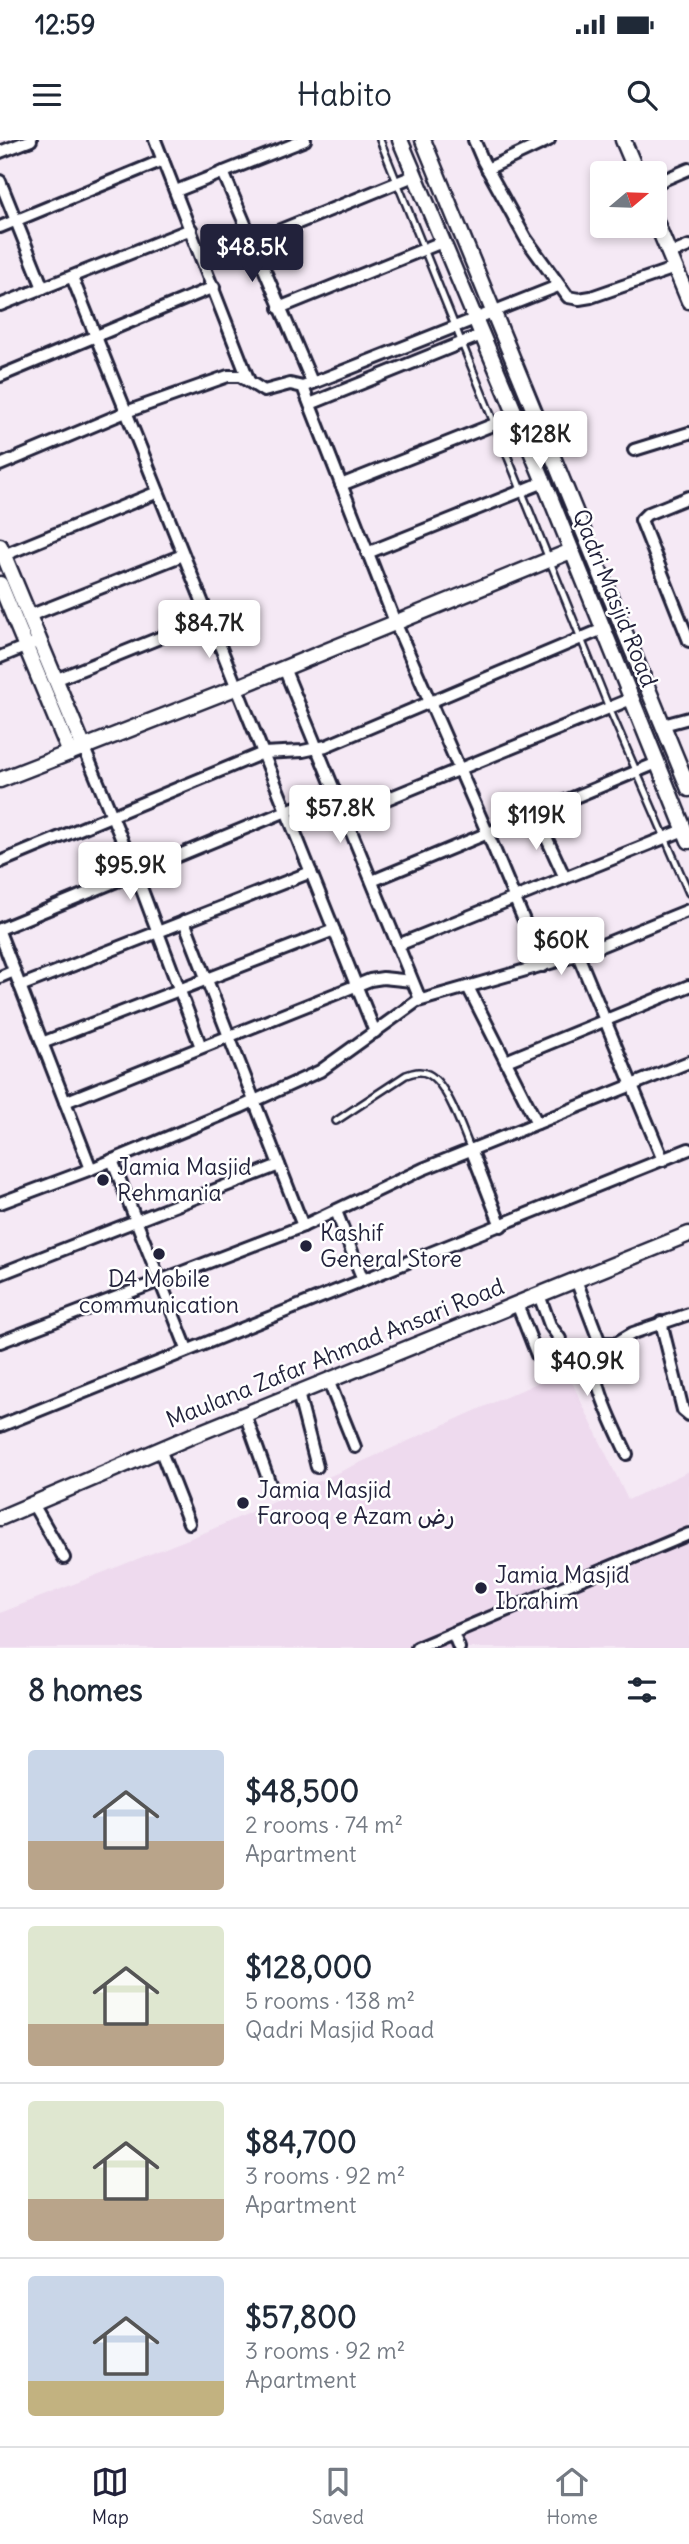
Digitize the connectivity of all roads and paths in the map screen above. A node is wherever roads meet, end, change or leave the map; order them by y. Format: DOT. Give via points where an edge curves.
graph roads {
  1 [pos="31,140"];
  2 [pos="155,140"];
  3 [pos="305,140"];
  4 [pos="380,140"];
  5 [pos="400,140"];
  6 [pos="424,140"];
  7 [pos="474,140"];
  8 [pos="550,140"];
  9 [pos="623,140"];
  10 [pos="0,152"];
  11 [pos="163,160"];
  12 [pos="632,161"];
  13 [pos="487,169"];
  14 [pos="689,169"];
  15 [pos="223,172"];
  16 [pos="416,175"];
  17 [pos="667,178"];
  18 [pos="0,181"];
  19 [pos="397,183"];
  20 [pos="176,191"];
  21 [pos="16,220"];
  22 [pos="0,227"];
  23 [pos="191,229"];
  24 [pos="663,238"];
  25 [pos="251,242"];
  26 [pos="442,242"];
  27 [pos="689,246"];
  28 [pos="425,249"];
  29 [pos="673,261"];
  30 [pos="72,276"];
  31 [pos="558,286"];
  32 [pos="214,287"];
  33 [pos="43,288"];
  34 [pos="689,301"];
  35 [pos="0,305"];
  36 [pos="279,308"];
  37 [pos="494,311"];
  38 [pos="475,319"];
  39 [pos="456,326"];
  40 [pos="481,335"];
  41 [pos="96,336"];
  42 [pos="463,342"];
  43 [pos="0,376"];
  44 [pos="249,381"];
  45 [pos="307,385"];
  46 [pos="310,404"];
  47 [pos="126,412"];
  48 [pos="515,415"];
  49 [pos="495,424"];
  50 [pos="689,433"];
  51 [pos="634,450"];
  52 [pos="0,465"];
  53 [pos="544,482"];
  54 [pos="341,485"];
  55 [pos="523,491"];
  56 [pos="158,492"];
  57 [pos="689,497"];
  58 [pos="2,550"];
  59 [pos="571,551"];
  60 [pos="368,553"];
  61 [pos="183,555"];
  62 [pos="549,560"];
  63 [pos="0,584"];
  64 [pos="29,616"];
  65 [pos="209,618"];
  66 [pos="395,622"];
  67 [pos="603,629"];
  68 [pos="581,638"];
  69 [pos="689,641"];
  70 [pos="32,643"];
  71 [pos="0,657"];
  72 [pos="284,668"];
  73 [pos="55,680"];
  74 [pos="238,687"];
  75 [pos="631,699"];
  76 [pos="430,702"];
  77 [pos="609,708"];
  78 [pos="689,718"];
  79 [pos="663,725"];
  80 [pos="317,748"];
  81 [pos="77,751"];
  82 [pos="263,753"];
  83 [pos="657,763"];
  84 [pos="459,769"];
  85 [pos="637,771"];
  86 [pos="0,780"];
  87 [pos="689,789"];
  88 [pos="335,790"];
  89 [pos="286,811"];
  90 [pos="535,813"];
  91 [pos="345,816"];
  92 [pos="112,817"];
  93 [pos="487,832"];
  94 [pos="687,836"];
  95 [pos="665,838"];
  96 [pos="0,862"];
  97 [pos="311,872"];
  98 [pos="136,874"];
  99 [pos="565,878"];
  100 [pos="372,881"];
  101 [pos="689,893"];
  102 [pos="514,898"];
  103 [pos="689,910"];
  104 [pos="184,922"];
  105 [pos="334,930"];
  106 [pos="0,931"];
  107 [pos="158,931"];
  108 [pos="398,945"];
  109 [pos="578,955"];
  110 [pos="542,966"];
  111 [pos="14,971"];
  112 [pos="0,977"];
  113 [pos="207,979"];
  114 [pos="412,981"];
  115 [pos="20,986"];
  116 [pos="356,986"];
  117 [pos="689,986"];
  118 [pos="468,987"];
  119 [pos="180,990"];
  120 [pos="418,1001"];
  121 [pos="605,1021"];
  122 [pos="375,1032"];
  123 [pos="229,1036"];
  124 [pos="42,1043"];
  125 [pos="201,1047"];
  126 [pos="506,1060"];
  127 [pos="689,1062"];
  128 [pos="632,1085"];
  129 [pos="254,1101"];
  130 [pos="65,1102"];
  131 [pos="336,1121"];
  132 [pos="537,1123"];
  133 [pos="471,1149"];
  134 [pos="689,1149"];
  135 [pos="112,1160"];
  136 [pos="663,1160"];
  137 [pos="279,1165"];
  138 [pos="91,1169"];
  139 [pos="0,1203"];
  140 [pos="336,1211"];
  141 [pos="136,1221"];
  142 [pos="303,1226"];
  143 [pos="501,1226"];
  144 [pos="689,1234"];
  145 [pos="0,1274"];
  146 [pos="363,1280"];
  147 [pos="576,1280"];
  148 [pos="160,1281"];
  149 [pos="538,1295"];
  150 [pos="517,1304"];
  151 [pos="689,1314"];
  152 [pos="661,1322"];
  153 [pos="560,1339"];
  154 [pos="0,1342"];
  155 [pos="600,1343"];
  156 [pos="187,1349"];
  157 [pos="537,1355"];
  158 [pos="328,1380"];
  159 [pos="298,1393"];
  160 [pos="245,1414"];
  161 [pos="689,1415"];
  162 [pos="1,1421"];
  163 [pos="355,1447"];
  164 [pos="160,1450"];
  165 [pos="627,1454"];
  166 [pos="317,1468"];
  167 [pos="271,1487"];
  168 [pos="33,1504"];
  169 [pos="0,1518"];
  170 [pos="189,1523"];
  171 [pos="689,1534"];
  172 [pos="64,1558"];
  173 [pos="453,1633"];
  174 [pos="417,1648"];
  175 [pos="459,1648"];
  1 -- 10 [label="street"];
  2 -- 11 [label="street"];
  3 -- 15 [label="street"];
  4 -- 19 [label="lane"];
  5 -- 16 [label="street, Qadri Masjid Road"];
  6 -- 37 [label="street, Qadri Masjid Road"];
  7 -- 13 [label="street"];
  8 -- 13 [label="street"];
  9 -- 12 [label="street"];
  11 -- 20 [label="street"];
  11 -- 21 [label="street"];
  13 -- 31 [label="street"];
  14 -- 17 [label="street"];
  15 -- 20 [label="street"];
  15 -- 25 [label="street"];
  16 -- 19 [label="street"];
  16 -- 26 [label="street, Qadri Masjid Road"];
  18 -- 21 [label="street"];
  19 -- 25 [label="street"];
  19 -- 28 [label="lane"];
  20 -- 23 [label="street"];
  21 -- 22 [label="street"];
  21 -- 33 [label="street"];
  23 -- 30 [label="street"];
  23 -- 32 [label="street"];
  24 -- 29 [label="street"];
  25 -- 36 [label="street"];
  26 -- 28 [label="street"];
  26 -- 38 [label="street, Qadri Masjid Road"];
  27 -- 29 [label="street"];
  28 -- 36 [label="street"];
  28 -- 39 [label="lane"];
  29 -- 31 [label="street" via="579,299"];
  29 -- 34 [label="street"];
  30 -- 33 [label="street"];
  30 -- 41 [label="street"];
  31 -- 37 [label="street"];
  32 -- 41 [label="street"];
  32 -- 44 [label="street"];
  33 -- 35 [label="street"];
  36 -- 45 [label="street"];
  37 -- 38 [label="street"];
  37 -- 79 [label="street, Qadri Masjid Road"];
  38 -- 39 [label="street"];
  38 -- 40 [label="street, Qadri Masjid Road"];
  39 -- 42 [label="lane"];
  39 -- 45 [label="street"];
  40 -- 42 [label="street"];
  40 -- 48 [label="street, Qadri Masjid Road"];
  41 -- 43 [label="street"];
  41 -- 47 [label="street"];
  42 -- 46 [label="street"];
  42 -- 49 [label="lane"];
  44 -- 45 [label="street" via="264,391"];
  44 -- 47 [label="street" via="228,376"];
  45 -- 46 [label="street"];
  46 -- 54 [label="street"];
  47 -- 52 [label="street"];
  47 -- 56 [label="street"];
  48 -- 49 [label="street"];
  48 -- 53 [label="street, Qadri Masjid Road"];
  49 -- 54 [label="street"];
  49 -- 55 [label="lane"];
  50 -- 51 [label="street"];
  53 -- 55 [label="street"];
  53 -- 59 [label="street, Qadri Masjid Road"];
  54 -- 60 [label="street"];
  55 -- 60 [label="street"];
  55 -- 62 [label="lane"];
  56 -- 58 [label="street"];
  56 -- 61 [label="street"];
  57 -- 69 [label="street" via="641,520"];
  58 -- 64 [label="street"];
  59 -- 62 [label="street"];
  59 -- 67 [label="street, Qadri Masjid Road"];
  60 -- 66 [label="street"];
  61 -- 64 [label="street"];
  61 -- 65 [label="street"];
  62 -- 66 [label="street"];
  62 -- 68 [label="lane"];
  63 -- 70 [label="street"];
  64 -- 70 [label="street"];
  65 -- 73 [label="street"];
  65 -- 74 [label="street"];
  66 -- 72 [label="street"];
  66 -- 76 [label="street"];
  67 -- 68 [label="street"];
  67 -- 75 [label="street, Qadri Masjid Road"];
  68 -- 76 [label="street"];
  68 -- 77 [label="lane"];
  70 -- 71 [label="street"];
  70 -- 73 [label="street"];
  70 -- 81 [label="street"];
  72 -- 74 [label="street"];
  72 -- 80 [label="street"];
  73 -- 81 [label="street"];
  74 -- 81 [label="street"];
  74 -- 82 [label="street"];
  75 -- 77 [label="street"];
  75 -- 83 [label="street, Qadri Masjid Road"];
  76 -- 80 [label="street"];
  76 -- 84 [label="street"];
  77 -- 84 [label="street"];
  77 -- 85 [label="lane"];
  78 -- 79 [label="street"];
  79 -- 87 [label="street, Qadri Masjid Road"];
  80 -- 82 [label="street"];
  80 -- 88 [label="street"];
  81 -- 86 [label="street"];
  81 -- 92 [label="street"];
  82 -- 89 [label="street"];
  82 -- 92 [label="street"];
  83 -- 85 [label="street"];
  83 -- 94 [label="street, Qadri Masjid Road"];
  84 -- 91 [label="street"];
  84 -- 93 [label="street"];
  85 -- 90 [label="street"];
  85 -- 95 [label="lane"];
  88 -- 89 [label="street"];
  88 -- 91 [label="street"];
  89 -- 97 [label="street"];
  89 -- 98 [label="street"];
  90 -- 93 [label="street"];
  90 -- 99 [label="street"];
  91 -- 100 [label="street"];
  92 -- 96 [label="street"];
  92 -- 98 [label="street"];
  93 -- 100 [label="street"];
  93 -- 102 [label="street"];
  94 -- 95 [label="street"];
  95 -- 99 [label="street"];
  95 -- 101 [label="lane"];
  97 -- 104 [label="street"];
  97 -- 105 [label="street"];
  98 -- 106 [label="street"];
  98 -- 107 [label="street"];
  99 -- 102 [label="street"];
  100 -- 108 [label="street"];
  102 -- 108 [label="street"];
  102 -- 110 [label="street"];
  103 -- 109 [label="street"];
  104 -- 107 [label="street"];
  104 -- 113 [label="street"];
  105 -- 113 [label="street"];
  105 -- 116 [label="street"];
  106 -- 111 [label="street"];
  107 -- 115 [label="street"];
  107 -- 119 [label="street"];
  108 -- 114 [label="street"];
  109 -- 110 [label="street"];
  109 -- 121 [label="street"];
  110 -- 118 [label="street"];
  111 -- 112 [label="street"];
  111 -- 115 [label="street"];
  113 -- 119 [label="street"];
  113 -- 123 [label="street"];
  114 -- 116 [label="street" via="383,978"];
  114 -- 120 [label="street"];
  115 -- 124 [label="street"];
  116 -- 122 [label="street"];
  116 -- 123 [label="street"];
  117 -- 121 [label="street"];
  118 -- 120 [label="street"];
  118 -- 126 [label="street"];
  119 -- 124 [label="street"];
  119 -- 125 [label="street"];
  120 -- 122 [label="street"];
  121 -- 126 [label="street"];
  121 -- 128 [label="street"];
  122 -- 129 [label="street" via="320,1071"];
  123 -- 125 [label="street"];
  123 -- 129 [label="street"];
  124 -- 130 [label="street"];
  125 -- 130 [label="street"];
  126 -- 132 [label="street"];
  127 -- 128 [label="street"];
  128 -- 132 [label="street"];
  128 -- 136 [label="street"];
  129 -- 135 [label="street"];
  129 -- 137 [label="street"];
  130 -- 138 [label="street"];
  131 -- 133 [label="lane" via="406,1075 426,1073 445,1094"];
  132 -- 133 [label="street"];
  133 -- 140 [label="street"];
  133 -- 143 [label="street"];
  134 -- 136 [label="street"];
  135 -- 138 [label="street"];
  135 -- 141 [label="street"];
  136 -- 143 [label="street"];
  137 -- 141 [label="street"];
  137 -- 142 [label="street"];
  138 -- 139 [label="street"];
  140 -- 142 [label="street"];
  140 -- 146 [label="street"];
  141 -- 145 [label="street"];
  141 -- 148 [label="street"];
  142 -- 148 [label="street"];
  143 -- 146 [label="street"];
  144 -- 147 [label="street, Maulana Zafar Ahmad Ansari Road"];
  146 -- 156 [label="street"];
  147 -- 149 [label="street, Maulana Zafar Ahmad Ansari Road"];
  147 -- 155 [label="street"];
  148 -- 154 [label="street"];
  148 -- 156 [label="street"];
  149 -- 150 [label="street, Maulana Zafar Ahmad Ansari Road"];
  149 -- 153 [label="street"];
  150 -- 157 [label="street"];
  150 -- 158 [label="street, Maulana Zafar Ahmad Ansari Road"];
  151 -- 152 [label="street"];
  152 -- 155 [label="street" via="616,1343"];
  152 -- 161 [label="street"];
  155 -- 165 [label="street" via="594,1368"];
  156 -- 162 [label="street"];
  158 -- 159 [label="street, Maulana Zafar Ahmad Ansari Road"];
  158 -- 163 [label="street"];
  159 -- 160 [label="street, Maulana Zafar Ahmad Ansari Road"];
  159 -- 166 [label="street"];
  160 -- 164 [label="street, Maulana Zafar Ahmad Ansari Road"];
  160 -- 167 [label="street"];
  164 -- 168 [label="street, Maulana Zafar Ahmad Ansari Road"];
  164 -- 170 [label="street"];
  168 -- 169 [label="street, Maulana Zafar Ahmad Ansari Road"];
  168 -- 172 [label="street"];
  171 -- 173 [label="street"];
  173 -- 174 [label="street"];
  173 -- 175 [label="street"];
}
